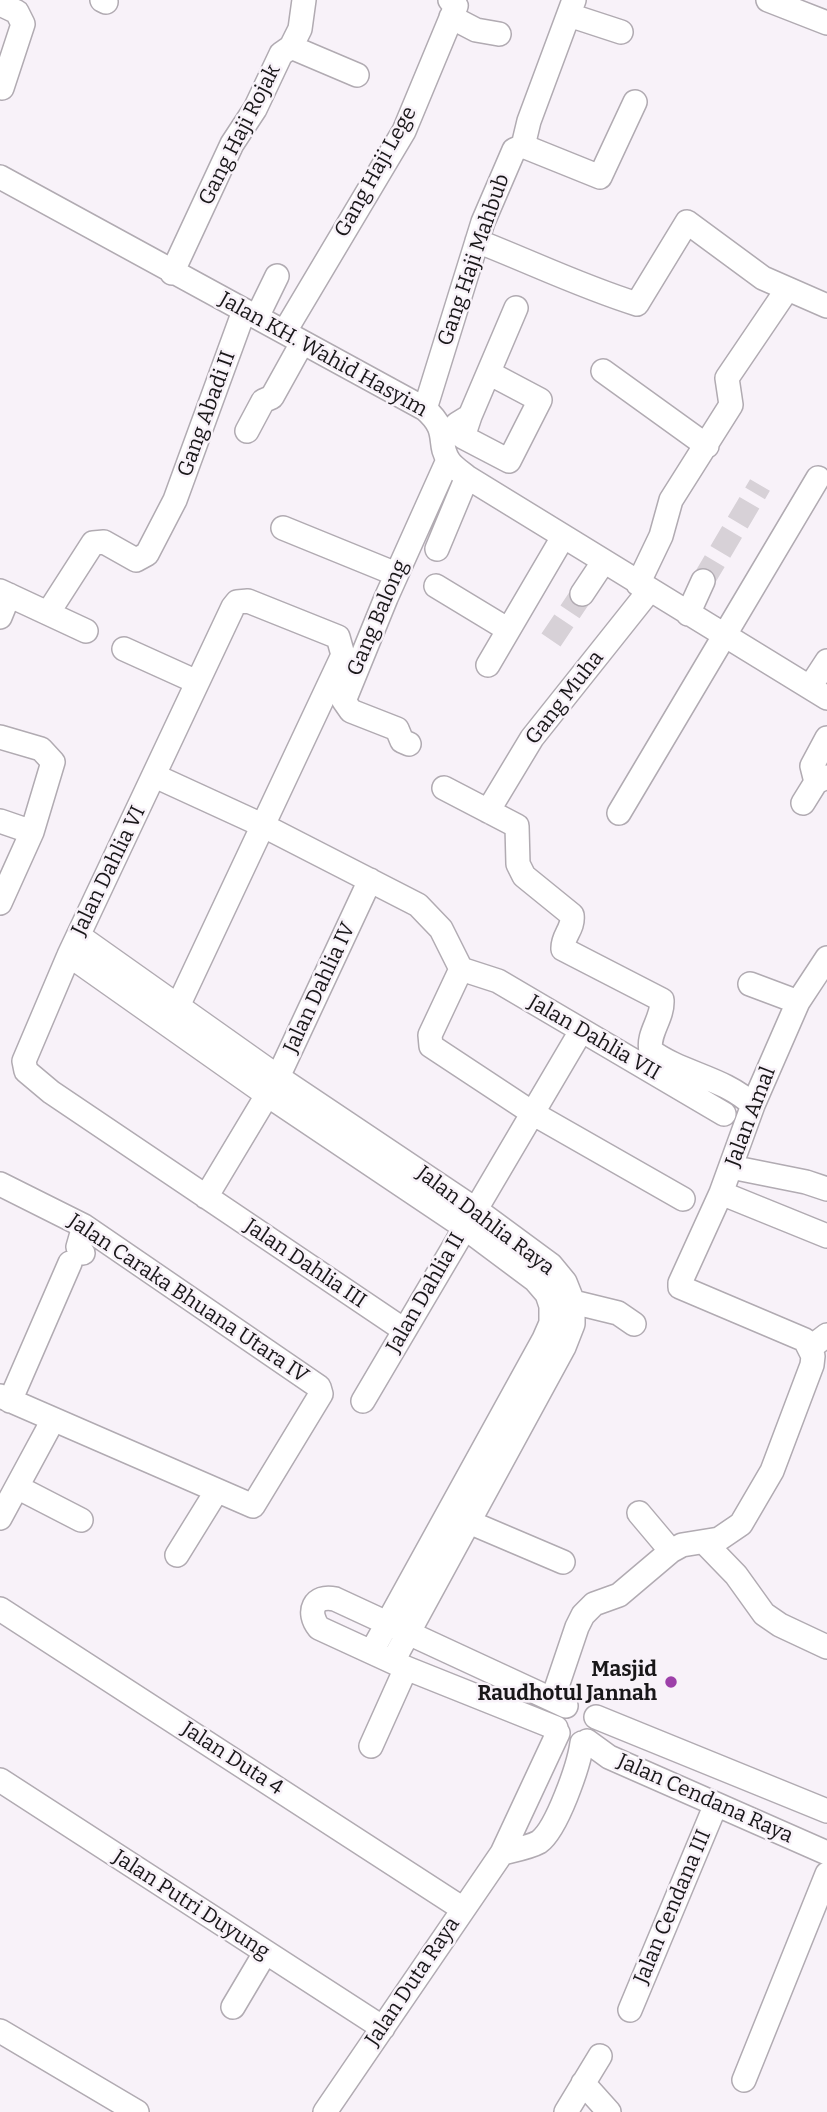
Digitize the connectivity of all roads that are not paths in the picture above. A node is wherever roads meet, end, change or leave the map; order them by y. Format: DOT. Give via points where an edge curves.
graph roads {
  1 [pos="304,0"];
  2 [pos="768,0"];
  3 [pos="0,4"];
  4 [pos="572,7"];
  5 [pos="452,8"];
  6 [pos="827,23"];
  7 [pos="621,32"];
  8 [pos="499,34"];
  9 [pos="291,47"];
  10 [pos="357,75"];
  11 [pos="2,88"];
  12 [pos="635,102"];
  13 [pos="523,146"];
  14 [pos="1,181"];
  15 [pos="477,241"];
  16 [pos="172,273"];
  17 [pos="277,276"];
  18 [pos="786,291"];
  19 [pos="827,306"];
  20 [pos="516,308"];
  21 [pos="251,314"];
  22 [pos="293,337"];
  23 [pos="603,371"];
  24 [pos="489,373"];
  25 [pos="425,409"];
  26 [pos="470,416"];
  27 [pos="247,431"];
  28 [pos="443,432"];
  29 [pos="707,446"];
  30 [pos="448,460"];
  31 [pos="509,460"];
  32 [pos="467,477"];
  33 [pos="818,478"];
  34 [pos="492,493"];
  35 [pos="284,528"];
  36 [pos="563,537"];
  37 [pos="437,550"];
  38 [pos="604,561"];
  39 [pos="396,574"];
  40 [pos="704,581"];
  41 [pos="436,586"];
  42 [pos="644,587"];
  43 [pos="4,593"];
  44 [pos="582,594"];
  45 [pos="48,613"];
  46 [pos="688,614"];
  47 [pos="0,617"];
  48 [pos="507,629"];
  49 [pos="86,631"];
  50 [pos="723,635"];
  51 [pos="124,649"];
  52 [pos="827,661"];
  53 [pos="488,665"];
  54 [pos="197,682"];
  55 [pos="818,693"];
  56 [pos="0,737"];
  57 [pos="827,738"];
  58 [pos="409,744"];
  59 [pos="155,776"];
  60 [pos="822,779"];
  61 [pos="444,788"];
  62 [pos="803,803"];
  63 [pos="488,811"];
  64 [pos="619,813"];
  65 [pos="0,821"];
  66 [pos="264,826"];
  67 [pos="32,832"];
  68 [pos="370,880"];
  69 [pos="0,903"];
  70 [pos="74,946"];
  71 [pos="827,958"];
  72 [pos="461,969"];
  73 [pos="750,984"];
  74 [pos="798,1002"];
  75 [pos="178,1006"];
  76 [pos="581,1031"];
  77 [pos="24,1061"];
  78 [pos="272,1086"];
  79 [pos="753,1105"];
  80 [pos="534,1114"];
  81 [pos="724,1114"];
  82 [pos="731,1167"];
  83 [pos="0,1184"];
  84 [pos="827,1189"];
  85 [pos="721,1193"];
  86 [pos="206,1197"];
  87 [pos="683,1199"];
  88 [pos="470,1218"];
  89 [pos="84,1226"];
  90 [pos="826,1236"];
  91 [pos="573,1302"];
  92 [pos="634,1324"];
  93 [pos="404,1330"];
  94 [pos="821,1342"];
  95 [pos="5,1399"];
  96 [pos="363,1401"];
  97 [pos="52,1420"];
  98 [pos="17,1487"];
  99 [pos="216,1492"];
  100 [pos="639,1513"];
  101 [pos="0,1518"];
  102 [pos="81,1520"];
  103 [pos="469,1522"];
  104 [pos="704,1542"];
  105 [pos="671,1551"];
  106 [pos="177,1555"];
  107 [pos="563,1562"];
  108 [pos="0,1609"];
  109 [pos="385,1624"];
  110 [pos="407,1635"];
  111 [pos="827,1647"];
  112 [pos="372,1651"];
  113 [pos="400,1664"];
  114 [pos="559,1702"];
  115 [pos="596,1717"];
  116 [pos="557,1730"];
  117 [pos="584,1742"];
  118 [pos="371,1746"];
  119 [pos="0,1780"];
  120 [pos="716,1804"];
  121 [pos="827,1811"];
  122 [pos="502,1853"];
  123 [pos="827,1853"];
  124 [pos="827,1874"];
  125 [pos="471,1898"];
  126 [pos="265,1953"];
  127 [pos="233,2007"];
  128 [pos="630,2010"];
  129 [pos="383,2028"];
  130 [pos="0,2031"];
  131 [pos="600,2056"];
  132 [pos="744,2080"];
  133 [pos="583,2083"];
  134 [pos="136,2112"];
  135 [pos="325,2112"];
  136 [pos="566,2112"];
  137 [pos="610,2112"];
  1 -- 9 [label="street, Gang Haji Rojak" via="300,29"];
  2 -- 6 [label="street"];
  3 -- 11 [label="street" via="18,12 23,24"];
  4 -- 7 [label="street"];
  4 -- 13 [label="street, Gang Haji Mahbub" via="528,121"];
  5 -- 8 [label="street" via="476,30"];
  5 -- 22 [label="street, Gang Haji Lege" via="404,131"];
  9 -- 10 [label="street"];
  9 -- 16 [label="street, Gang Haji Rojak" via="281,54 255,110 232,144"];
  12 -- 13 [label="street" via="600,177"];
  13 -- 15 [label="street, Gang Haji Mahbub" via="514,150"];
  14 -- 16 [label="street, Jalan KH. Wahid Hasyim"];
  15 -- 18 [label="street" via="576,284 637,304 687,222 744,266"];
  15 -- 25 [label="street, Gang Haji Mahbub"];
  16 -- 21 [label="street, Jalan KH. Wahid Hasyim"];
  17 -- 21 [label="street, Gang Abadi II"];
  18 -- 19 [label="street"];
  18 -- 29 [label="street, Gang Muha" via="727,378 731,405"];
  20 -- 24 [label="street"];
  21 -- 22 [label="street, Jalan KH. Wahid Hasyim"];
  21 -- 45 [label="street, Gang Abadi II" via="175,500 144,558 136,560 99,540 93,543"];
  22 -- 25 [label="street, Jalan KH. Wahid Hasyim"];
  22 -- 27 [label="street, Gang Haji Lege" via="272,397 263,401"];
  23 -- 29 [label="street"];
  24 -- 26 [label="street"];
  24 -- 31 [label="street" via="540,400"];
  25 -- 28 [label="street, Jalan KH. Wahid Hasyim"];
  26 -- 28 [label="street"];
  26 -- 31 [label="street" via="463,438"];
  28 -- 30 [label="street, Jalan KH. Wahid Hasyim"];
  29 -- 42 [label="street, Gang Muha" via="671,500"];
  30 -- 32 [label="street"];
  30 -- 39 [label="street, Gang Balong"];
  31 -- 34 [label="street"];
  32 -- 34 [label="street"];
  32 -- 37 [label="street"];
  33 -- 50 [label="street"];
  34 -- 36 [label="street"];
  35 -- 39 [label="street"];
  36 -- 38 [label="street"];
  36 -- 48 [label="street"];
  38 -- 42 [label="street"];
  38 -- 44 [label="street"];
  39 -- 58 [label="street, Gang Balong" via="344,701 351,710 397,729 402,741"];
  40 -- 46 [label="street"];
  41 -- 48 [label="street"];
  42 -- 46 [label="street"];
  42 -- 63 [label="street, Gang Muha" via="532,738"];
  43 -- 45 [label="street"];
  43 -- 47 [label="street"];
  45 -- 49 [label="street"];
  46 -- 50 [label="street"];
  48 -- 53 [label="street"];
  50 -- 55 [label="street"];
  50 -- 64 [label="street"];
  51 -- 54 [label="street"];
  52 -- 55 [label="street"];
  54 -- 59 [label="street, Jalan Dahlia VI"];
  54 -- 66 [label="street, Jalan Dahlia VI" via="237,602 248,601 338,637 342,644 339,668"];
  56 -- 67 [label="street" via="41,749 53,762"];
  57 -- 60 [label="street" via="812,766"];
  59 -- 66 [label="street"];
  59 -- 70 [label="street, Jalan Dahlia VI"];
  60 -- 62 [label="street"];
  61 -- 63 [label="street"];
  63 -- 79 [label="street" via="517,826 518,864 524,876 572,915 563,949 662,1000 652,1051 709,1077"];
  65 -- 67 [label="street"];
  66 -- 68 [label="street"];
  66 -- 75 [label="street"];
  67 -- 69 [label="street"];
  68 -- 72 [label="street" via="418,905 434,920"];
  68 -- 78 [label="street, Jalan Dahlia IV"];
  70 -- 75 [label="street, Jalan Dahlia Raya"];
  70 -- 77 [label="street, Jalan Dahlia VI"];
  70 -- 78 [label="street, Jalan Dahlia Raya"];
  71 -- 74 [label="street, Jalan Amal"];
  72 -- 76 [label="street, Jalan Dahlia VII" via="498,981"];
  72 -- 80 [label="street" via="430,1035 431,1046"];
  73 -- 74 [label="street"];
  74 -- 79 [label="street, Jalan Amal"];
  75 -- 78 [label="street, Jalan Dahlia Raya"];
  76 -- 80 [label="street, Jalan Dahlia II"];
  76 -- 81 [label="street, Jalan Dahlia VII"];
  77 -- 86 [label="street, Jalan Dahlia III" via="26,1071 51,1092"];
  78 -- 86 [label="street"];
  78 -- 88 [label="street, Jalan Dahlia Raya"];
  79 -- 82 [label="street, Jalan Amal"];
  80 -- 87 [label="street"];
  80 -- 88 [label="street, Jalan Dahlia II"];
  82 -- 84 [label="street"];
  82 -- 85 [label="street, Jalan Amal"];
  83 -- 89 [label="street, Jalan Caraka Bhuana Utara IV"];
  85 -- 90 [label="street"];
  85 -- 94 [label="street, Jalan Amal" via="680,1287"];
  86 -- 93 [label="street, Jalan Dahlia III"];
  88 -- 91 [label="street, Jalan Dahlia Raya" via="551,1265"];
  88 -- 93 [label="street, Jalan Dahlia II"];
  88 -- 109 [label="street, Jalan Dahlia Raya" via="547,1294 551,1323"];
  89 -- 95 [label="street" via="77,1258"];
  89 -- 99 [label="street, Jalan Caraka Bhuana Utara IV" via="319,1387 319,1399 257,1503 249,1506"];
  91 -- 92 [label="street" via="618,1313"];
  91 -- 103 [label="street" via="573,1324 564,1347"];
  93 -- 96 [label="street, Jalan Dahlia II"];
  94 -- 104 [label="street" via="772,1471 755,1503 731,1533"];
  95 -- 97 [label="street, Jalan Caraka Bhuana Utara IV"];
  97 -- 98 [label="street"];
  97 -- 99 [label="street, Jalan Caraka Bhuana Utara IV"];
  98 -- 101 [label="street"];
  98 -- 102 [label="street"];
  99 -- 106 [label="street"];
  100 -- 105 [label="street"];
  103 -- 107 [label="street"];
  103 -- 110 [label="street"];
  104 -- 105 [label="street"];
  104 -- 111 [label="street" via="764,1614"];
  105 -- 114 [label="street" via="619,1595 594,1604 583,1615"];
  108 -- 125 [label="street, Jalan Duta 4"];
  109 -- 110 [label="street"];
  109 -- 112 [label="street, Jalan Dahlia Raya"];
  109 -- 112 [label="street" via="327,1597 312,1609 319,1628"];
  110 -- 113 [label="street"];
  110 -- 114 [label="street"];
  112 -- 113 [label="street"];
  113 -- 116 [label="street"];
  113 -- 118 [label="street"];
  114 -- 115 [label="street" via="581,1703"];
  114 -- 116 [label="street"];
  115 -- 117 [label="street" via="594,1733"];
  115 -- 121 [label="street, Jalan Cendana Raya"];
  116 -- 117 [label="street" via="568,1742"];
  116 -- 122 [label="street, Jalan Duta Raya"];
  117 -- 120 [label="street, Jalan Cendana Raya"];
  117 -- 122 [label="street" via="549,1830 533,1845"];
  119 -- 126 [label="street, Jalan Putri Duyung"];
  120 -- 123 [label="street, Jalan Cendana Raya"];
  120 -- 128 [label="street, Jalan Cendana III"];
  122 -- 125 [label="street, Jalan Duta Raya"];
  124 -- 132 [label="street"];
  125 -- 129 [label="street, Jalan Duta Raya"];
  126 -- 127 [label="street"];
  126 -- 129 [label="street, Jalan Putri Duyung"];
  129 -- 135 [label="street, Jalan Duta Raya"];
  130 -- 134 [label="street"];
  131 -- 133 [label="street"];
  133 -- 136 [label="street"];
  133 -- 137 [label="street"];
}
